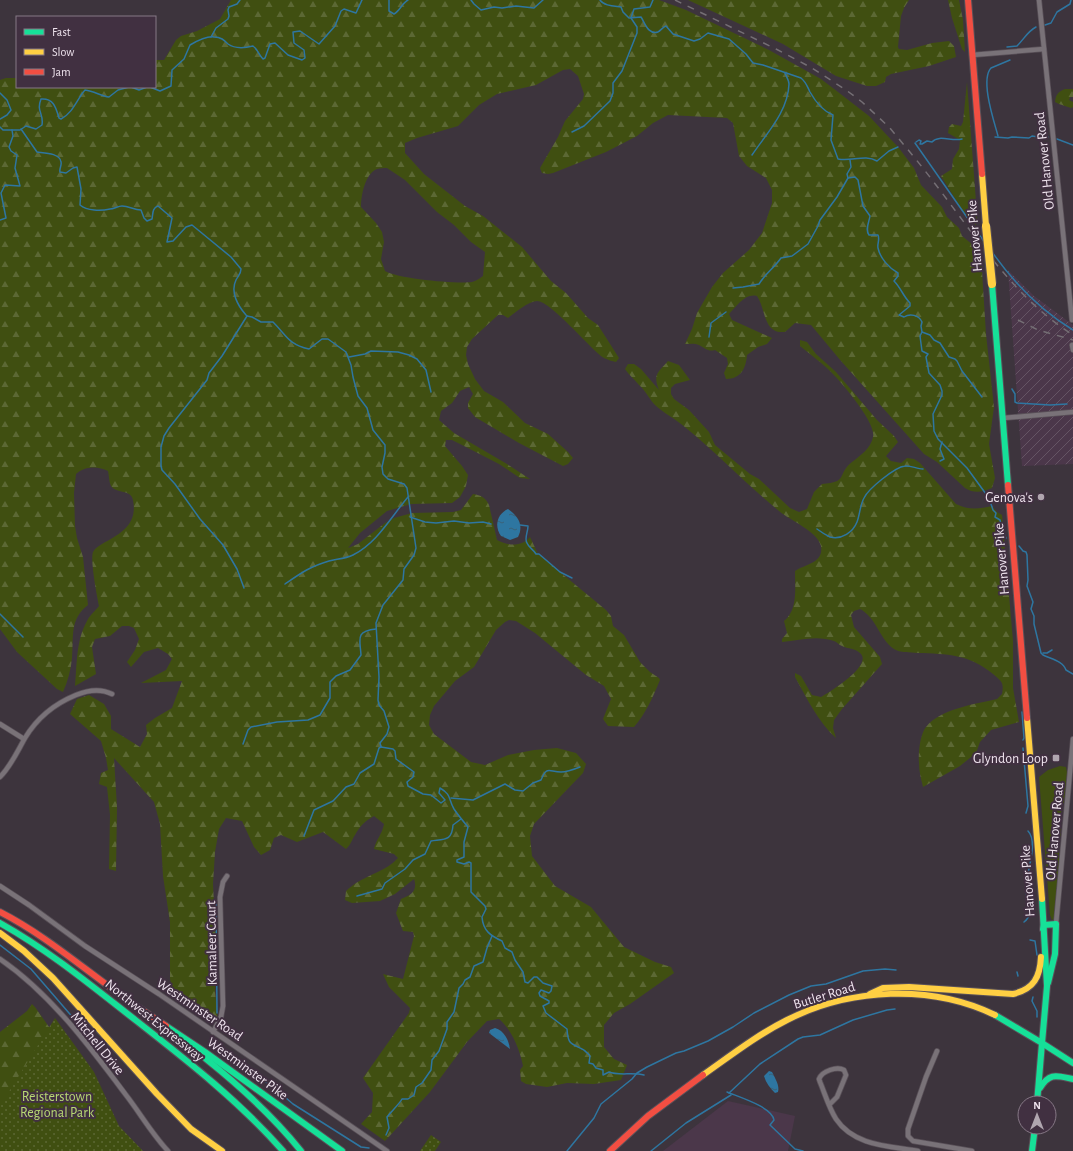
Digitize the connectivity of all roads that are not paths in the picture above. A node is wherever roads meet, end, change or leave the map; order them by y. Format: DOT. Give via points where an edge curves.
graph roads {
  1 [pos="968,0"];
  2 [pos="1039,0"];
  3 [pos="1044,49"];
  4 [pos="972,55"];
  5 [pos="1072,320"];
  6 [pos="1072,345"];
  7 [pos="1073,350"];
  8 [pos="1073,412"];
  9 [pos="1003,418"];
  10 [pos="112,694"];
  11 [pos="0,724"];
  12 [pos="24,739"];
  13 [pos="1073,739"];
  14 [pos="0,778"];
  15 [pos="227,876"];
  16 [pos="0,886"];
  17 [pos="0,912"];
  18 [pos="0,923"];
  19 [pos="1056,924"];
  20 [pos="1044,925"];
  21 [pos="0,933"];
  22 [pos="0,959"];
  23 [pos="1047,986"];
  24 [pos="119,994"];
  25 [pos="864,997"];
  26 [pos="213,1032"];
  27 [pos="1042,1043"];
  28 [pos="937,1051"];
  29 [pos="1073,1063"];
  30 [pos="1073,1079"];
  31 [pos="1039,1090"];
  32 [pos="1038,1095"];
  33 [pos="829,1104"];
  34 [pos="1034,1135"];
  35 [pos="168,1151"];
  36 [pos="222,1151"];
  37 [pos="283,1151"];
  38 [pos="302,1151"];
  39 [pos="342,1151"];
  40 [pos="387,1151"];
  41 [pos="610,1151"];
  42 [pos="918,1151"];
  43 [pos="972,1151"];
  44 [pos="1032,1151"];
  1 -- 4 [label="main road, Hanover Pike"];
  2 -- 3 [label="street, Old Hanover Road"];
  3 -- 4 [label="street"];
  3 -- 5 [label="street, Old Hanover Road"];
  4 -- 9 [label="main road, Hanover Pike, bridge"];
  6 -- 7 [label="street"];
  8 -- 9 [label="street"];
  9 -- 20 [label="main road, Hanover Pike"];
  10 -- 12 [label="street" via="105,690 97,690 68,698 47,711"];
  11 -- 12 [label="street"];
  12 -- 14 [label="street" via="10,766"];
  13 -- 19 [label="street, Old Hanover Road"];
  15 -- 26 [label="street, Kamaleer Court" via="220,897 223,1006 221,1017"];
  16 -- 26 [label="street, Westminster Road"];
  17 -- 24 [label="main road, Westminster Pike" via="40,935"];
  18 -- 37 [label="main road, Northwest Expressway" via="36,944 169,1047 240,1107"];
  19 -- 20 [label="main road"];
  19 -- 23 [label="main road" via="1053,970"];
  20 -- 23 [label="main road, Hanover Pike"];
  20 -- 25 [label="main road" via="1039,974 1032,984 1017,994 909,987 883,988"];
  21 -- 36 [label="main road" via="53,978 191,1130"];
  22 -- 35 [label="street, Mitchell Drive" via="46,998 126,1094"];
  23 -- 27 [label="main road, Hanover Pike"];
  24 -- 38 [label="main road, Northwest Expressway" via="240,1087 271,1115"];
  24 -- 39 [label="main road, Westminster Pike" via="205,1052"];
  25 -- 27 [label="main road, Butler Road" via="928,996 972,1006 1013,1024"];
  25 -- 41 [label="main road, Butler Road" via="811,1010 755,1040 668,1100"];
  26 -- 40 [label="street, Westminster Road"];
  27 -- 29 [label="main road, Butler Road"];
  27 -- 31 [label="main road, Hanover Pike"];
  28 -- 43 [label="street" via="908,1129 908,1136 913,1140"];
  30 -- 31 [label="main road" via="1048,1077"];
  31 -- 32 [label="main road, Hanover Pike"];
  33 -- 33 [label="street" via="819,1079 822,1074 840,1068 846,1075 837,1097"];
  33 -- 42 [label="street" via="837,1120 854,1136 869,1142"];
  34 -- 44 [label="main road"];
}
